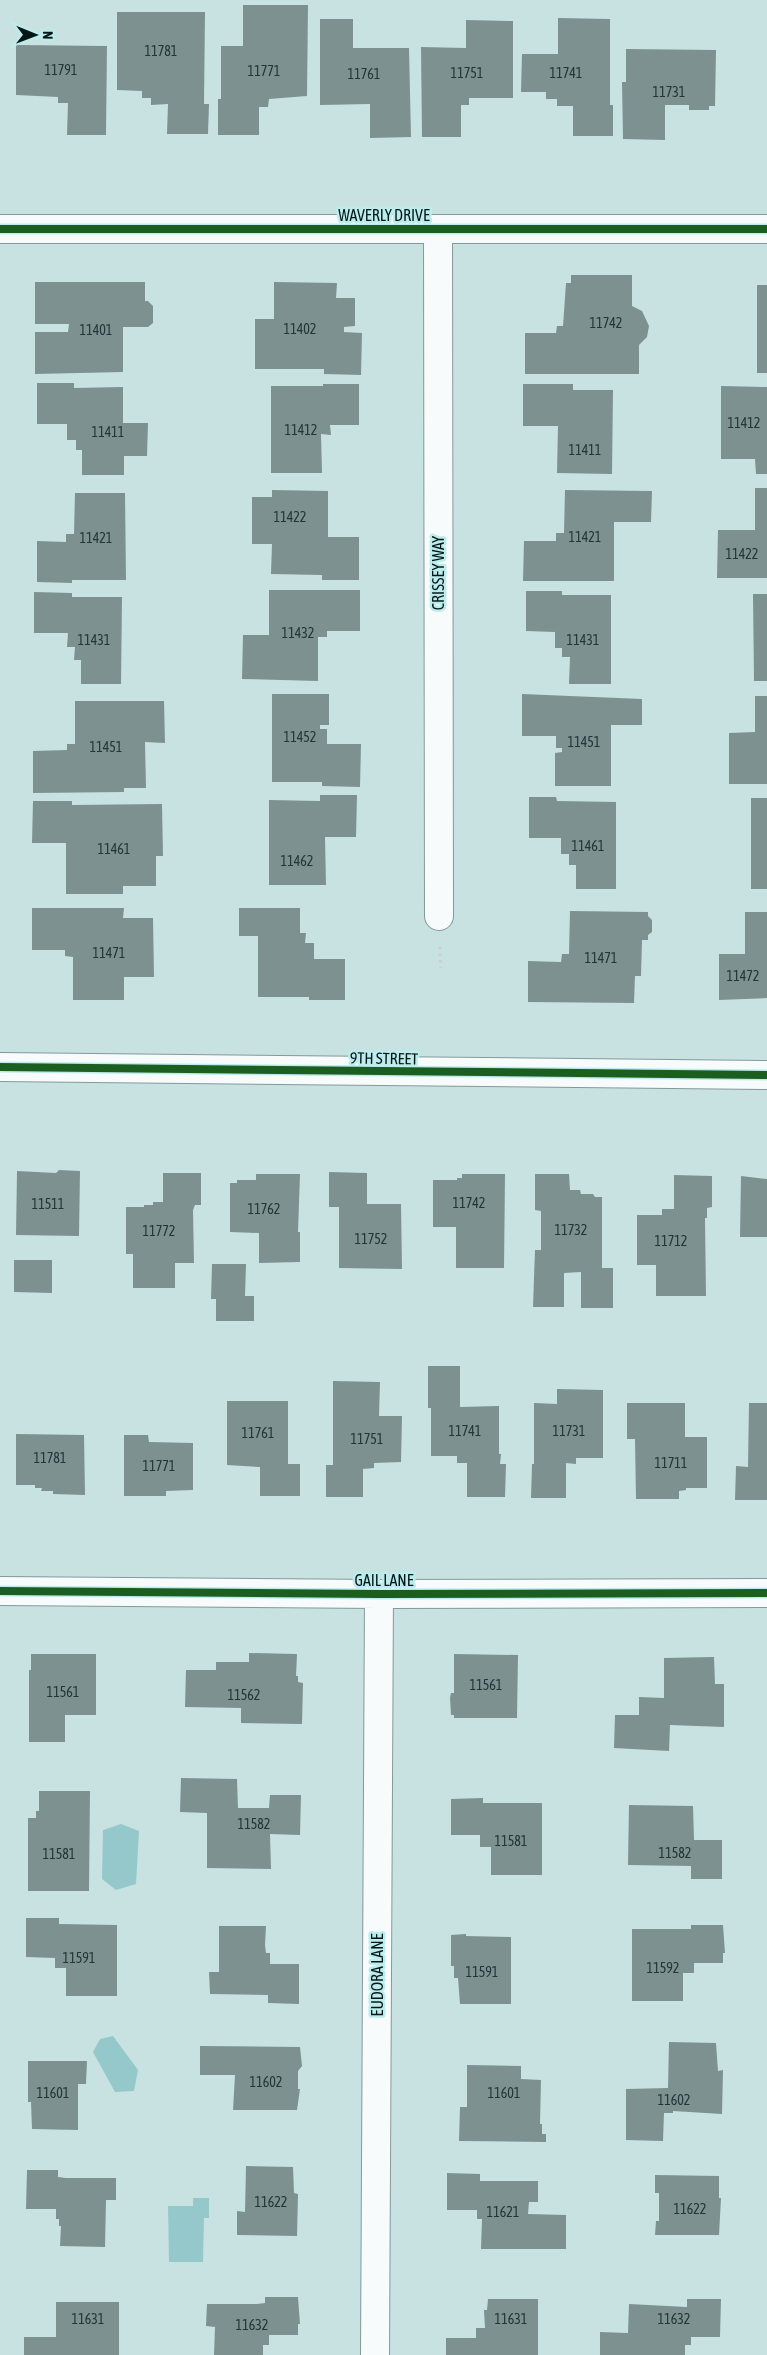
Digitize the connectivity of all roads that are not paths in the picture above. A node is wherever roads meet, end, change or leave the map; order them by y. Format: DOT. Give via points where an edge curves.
graph roads {
  1 [pos="0,229"];
  2 [pos="438,229"];
  3 [pos="767,229"];
  4 [pos="439,916"];
  5 [pos="0,1067"];
  6 [pos="767,1075"];
  7 [pos="0,1591"];
  8 [pos="767,1593"];
  9 [pos="379,1594"];
  10 [pos="375,2355"];
  1 -- 2 [label="street, WAVERLY DRIVE"];
  2 -- 3 [label="street, WAVERLY DRIVE"];
  2 -- 4 [label="street, CRISSEY WAY"];
  5 -- 6 [label="street, 9TH STREET"];
  7 -- 9 [label="street, GAIL LANE"];
  8 -- 9 [label="street, GAIL LANE"];
  9 -- 10 [label="street, EUDORA LANE"];
}
